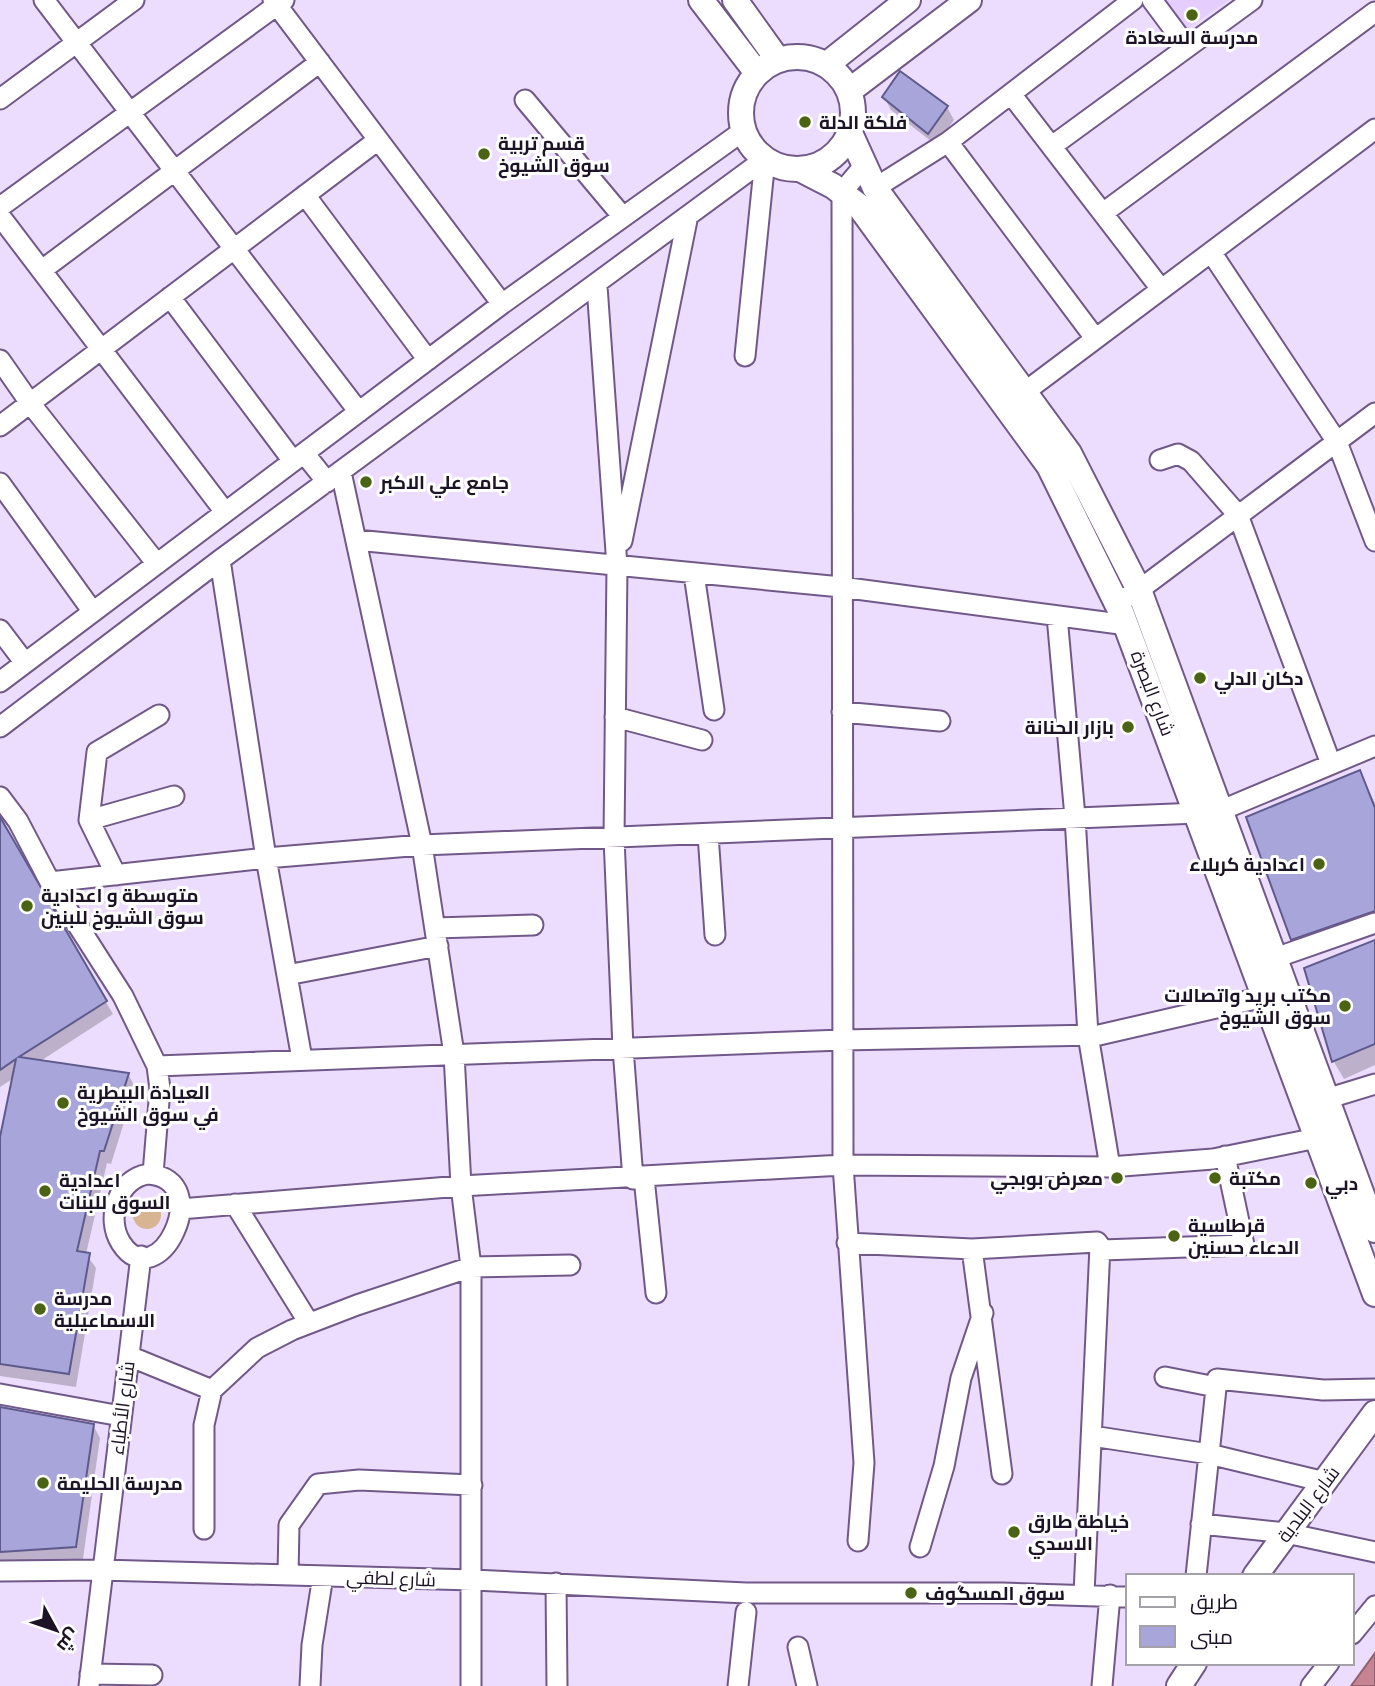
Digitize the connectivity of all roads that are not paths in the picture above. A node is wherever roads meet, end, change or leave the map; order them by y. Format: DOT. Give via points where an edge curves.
graph roads {
  1 [pos="44,0"];
  2 [pos="134,0"];
  3 [pos="701,0"];
  4 [pos="735,0"];
  5 [pos="908,0"];
  6 [pos="969,0"];
  7 [pos="1133,0"];
  8 [pos="1152,0"];
  9 [pos="1252,0"];
  10 [pos="278,2"];
  11 [pos="1375,12"];
  12 [pos="76,42"];
  13 [pos="1187,47"];
  14 [pos="778,60"];
  15 [pos="320,62"];
  16 [pos="827,65"];
  17 [pos="757,74"];
  18 [pos="849,91"];
  19 [pos="1011,94"];
  20 [pos="0,99"];
  21 [pos="525,100"];
  22 [pos="128,110"];
  23 [pos="1375,129"];
  24 [pos="743,131"];
  25 [pos="849,133"];
  26 [pos="378,140"];
  27 [pos="948,142"];
  28 [pos="1052,146"];
  29 [pos="765,159"];
  30 [pos="864,166"];
  31 [pos="800,169"];
  32 [pos="174,170"];
  33 [pos="875,188"];
  34 [pos="842,192"];
  35 [pos="305,195"];
  36 [pos="0,206"];
  37 [pos="1103,213"];
  38 [pos="0,216"];
  39 [pos="623,217"];
  40 [pos="687,220"];
  41 [pos="234,248"];
  42 [pos="1211,252"];
  43 [pos="42,270"];
  44 [pos="597,286"];
  45 [pos="1161,289"];
  46 [pos="170,297"];
  47 [pos="502,304"];
  48 [pos="1095,338"];
  49 [pos="102,349"];
  50 [pos="745,356"];
  51 [pos="0,360"];
  52 [pos="428,360"];
  53 [pos="1026,391"];
  54 [pos="30,403"];
  55 [pos="359,412"];
  56 [pos="1375,413"];
  57 [pos="0,426"];
  58 [pos="1337,442"];
  59 [pos="299,457"];
  60 [pos="1160,460"];
  61 [pos="334,477"];
  62 [pos="0,483"];
  63 [pos="225,512"];
  64 [pos="1238,516"];
  65 [pos="356,540"];
  66 [pos="1375,541"];
  67 [pos="220,560"];
  68 [pos="157,564"];
  69 [pos="617,566"];
  70 [pos="694,574"];
  71 [pos="841,587"];
  72 [pos="1139,590"];
  73 [pos="93,612"];
  74 [pos="1122,614"];
  75 [pos="1057,616"];
  76 [pos="0,630"];
  77 [pos="24,663"];
  78 [pos="0,682"];
  79 [pos="714,710"];
  80 [pos="842,712"];
  81 [pos="159,715"];
  82 [pos="615,717"];
  83 [pos="940,721"];
  84 [pos="0,727"];
  85 [pos="702,740"];
  86 [pos="1375,746"];
  87 [pos="1331,764"];
  88 [pos="174,796"];
  89 [pos="0,797"];
  90 [pos="1210,812"];
  91 [pos="1075,817"];
  92 [pos="89,820"];
  93 [pos="843,828"];
  94 [pos="708,834"];
  95 [pos="614,838"];
  96 [pos="422,845"];
  97 [pos="266,858"];
  98 [pos="116,875"];
  99 [pos="50,882"];
  100 [pos="1375,923"];
  101 [pos="533,925"];
  102 [pos="715,935"];
  103 [pos="436,937"];
  104 [pos="1275,958"];
  105 [pos="287,975"];
  106 [pos="1265,997"];
  107 [pos="1088,1035"];
  108 [pos="842,1040"];
  109 [pos="623,1048"];
  110 [pos="454,1054"];
  111 [pos="302,1059"];
  112 [pos="157,1066"];
  113 [pos="1375,1084"];
  114 [pos="1326,1099"];
  115 [pos="1317,1138"];
  116 [pos="1225,1156"];
  117 [pos="843,1165"];
  118 [pos="1110,1167"];
  119 [pos="153,1174"];
  120 [pos="638,1179"];
  121 [pos="460,1186"];
  122 [pos="235,1204"];
  123 [pos="180,1209"];
  124 [pos="1375,1230"];
  125 [pos="846,1243"];
  126 [pos="972,1249"];
  127 [pos="1102,1250"];
  128 [pos="141,1256"];
  129 [pos="570,1265"];
  130 [pos="471,1268"];
  131 [pos="656,1293"];
  132 [pos="1375,1294"];
  133 [pos="983,1313"];
  134 [pos="309,1323"];
  135 [pos="129,1356"];
  136 [pos="1165,1377"];
  137 [pos="1216,1387"];
  138 [pos="1375,1389"];
  139 [pos="212,1390"];
  140 [pos="0,1394"];
  141 [pos="1375,1402"];
  142 [pos="121,1416"];
  143 [pos="1370,1427"];
  144 [pos="1092,1436"];
  145 [pos="1209,1454"];
  146 [pos="1002,1474"];
  147 [pos="1325,1482"];
  148 [pos="472,1485"];
  149 [pos="1202,1524"];
  150 [pos="204,1529"];
  151 [pos="1286,1533"];
  152 [pos="858,1541"];
  153 [pos="920,1547"];
  154 [pos="1375,1552"];
  155 [pos="101,1570"];
  156 [pos="0,1571"];
  157 [pos="1196,1574"];
  158 [pos="1256,1574"];
  159 [pos="288,1575"];
  160 [pos="323,1576"];
  161 [pos="473,1580"];
  162 [pos="556,1583"];
  163 [pos="1084,1594"];
  164 [pos="1119,1596"];
  165 [pos="1375,1606"];
  166 [pos="746,1612"];
  167 [pos="1354,1632"];
  168 [pos="797,1647"];
  169 [pos="1193,1665"];
  170 [pos="1327,1665"];
  171 [pos="152,1675"];
  172 [pos="90,1680"];
  173 [pos="310,1686"];
  174 [pos="471,1686"];
  175 [pos="557,1686"];
  176 [pos="738,1686"];
  177 [pos="807,1686"];
  178 [pos="1102,1686"];
  179 [pos="1179,1686"];
  180 [pos="1311,1686"];
  1 -- 12 [label="street"];
  2 -- 12 [label="street"];
  3 -- 17 [label="main road"];
  4 -- 14 [label="main road"];
  5 -- 16 [label="main road"];
  6 -- 18 [label="main road"];
  7 -- 19 [label="street"];
  8 -- 13 [label="street"];
  9 -- 13 [label="street"];
  10 -- 15 [label="street"];
  10 -- 22 [label="street"];
  11 -- 37 [label="street"];
  12 -- 20 [label="street"];
  12 -- 22 [label="street"];
  13 -- 28 [label="street"];
  14 -- 16 [label="main road" via="803,57"];
  14 -- 17 [label="main road"];
  15 -- 26 [label="street"];
  15 -- 32 [label="street"];
  16 -- 18 [label="main road"];
  17 -- 24 [label="main road" via="742,100"];
  18 -- 25 [label="main road" via="853,105"];
  19 -- 27 [label="street"];
  19 -- 28 [label="street"];
  21 -- 39 [label="street"];
  22 -- 32 [label="street"];
  22 -- 36 [label="street"];
  23 -- 42 [label="street"];
  24 -- 29 [label="main road"];
  24 -- 39 [label="street"];
  25 -- 30 [label="main road, شارع البصرة"];
  25 -- 31 [label="main road" via="830,158"];
  26 -- 35 [label="street"];
  26 -- 47 [label="street"];
  27 -- 33 [label="street"];
  27 -- 48 [label="street"];
  28 -- 37 [label="street"];
  29 -- 31 [label="main road"];
  29 -- 40 [label="street"];
  29 -- 50 [label="street"];
  30 -- 33 [label="main road, شارع البصرة"];
  30 -- 34 [label="street"];
  31 -- 34 [label="main road, شارع البصرة"];
  32 -- 41 [label="street"];
  32 -- 43 [label="street"];
  33 -- 53 [label="main road, شارع البصرة"];
  34 -- 71 [label="street"];
  34 -- 74 [label="main road, شارع البصرة" via="859,206 893,250 1049,466"];
  35 -- 41 [label="street"];
  35 -- 52 [label="street"];
  37 -- 45 [label="street"];
  38 -- 43 [label="street"];
  39 -- 47 [label="street"];
  40 -- 44 [label="street"];
  40 -- 69 [label="street"];
  41 -- 46 [label="street"];
  41 -- 55 [label="street"];
  42 -- 45 [label="street"];
  42 -- 58 [label="street"];
  43 -- 49 [label="street"];
  44 -- 61 [label="street"];
  44 -- 69 [label="street"];
  45 -- 48 [label="street"];
  46 -- 49 [label="street"];
  46 -- 59 [label="street"];
  47 -- 52 [label="street"];
  48 -- 53 [label="street"];
  49 -- 54 [label="street"];
  49 -- 63 [label="street"];
  51 -- 54 [label="street"];
  52 -- 55 [label="street"];
  53 -- 72 [label="main road, شارع البصرة" via="1069,453"];
  54 -- 57 [label="street"];
  54 -- 68 [label="street"];
  55 -- 59 [label="street"];
  56 -- 58 [label="street"];
  58 -- 64 [label="street"];
  58 -- 66 [label="street"];
  59 -- 61 [label="street"];
  59 -- 63 [label="street"];
  60 -- 64 [label="street" via="1178,454 1191,461"];
  61 -- 65 [label="street"];
  61 -- 67 [label="street"];
  62 -- 73 [label="street"];
  63 -- 68 [label="street"];
  64 -- 72 [label="street"];
  64 -- 87 [label="street"];
  65 -- 69 [label="street"];
  65 -- 96 [label="street"];
  67 -- 84 [label="street"];
  67 -- 97 [label="street"];
  68 -- 73 [label="street"];
  69 -- 70 [label="street"];
  69 -- 82 [label="street"];
  70 -- 71 [label="street"];
  70 -- 79 [label="street"];
  71 -- 75 [label="street"];
  71 -- 80 [label="street"];
  72 -- 74 [label="street"];
  72 -- 90 [label="main road, شارع البصرة"];
  73 -- 77 [label="street"];
  74 -- 75 [label="street"];
  74 -- 90 [label="main road, شارع البصرة"];
  75 -- 91 [label="street"];
  76 -- 77 [label="street"];
  77 -- 78 [label="street"];
  80 -- 83 [label="street"];
  80 -- 93 [label="street"];
  81 -- 92 [label="street" via="97,752"];
  82 -- 85 [label="street"];
  82 -- 95 [label="street"];
  86 -- 87 [label="street"];
  87 -- 90 [label="street"];
  88 -- 92 [label="street"];
  89 -- 99 [label="street" via="26,834"];
  90 -- 91 [label="street"];
  90 -- 104 [label="main road, شارع البصرة"];
  90 -- 106 [label="main road, شارع البصرة"];
  91 -- 93 [label="street"];
  91 -- 107 [label="street"];
  92 -- 98 [label="street"];
  93 -- 94 [label="street"];
  93 -- 108 [label="street"];
  94 -- 95 [label="street"];
  94 -- 102 [label="street"];
  95 -- 96 [label="street"];
  95 -- 109 [label="street"];
  96 -- 97 [label="street"];
  96 -- 103 [label="street"];
  97 -- 98 [label="street"];
  97 -- 105 [label="street"];
  98 -- 99 [label="street"];
  99 -- 112 [label="street" via="123,996"];
  100 -- 104 [label="street"];
  101 -- 103 [label="street"];
  103 -- 105 [label="street"];
  103 -- 110 [label="street"];
  104 -- 114 [label="main road, شارع البصرة"];
  105 -- 111 [label="street"];
  106 -- 107 [label="street"];
  106 -- 115 [label="main road, شارع البصرة"];
  107 -- 108 [label="street"];
  107 -- 118 [label="street"];
  108 -- 109 [label="street"];
  108 -- 117 [label="street"];
  109 -- 110 [label="street"];
  109 -- 120 [label="street"];
  110 -- 111 [label="street"];
  110 -- 121 [label="street"];
  111 -- 112 [label="street"];
  112 -- 119 [label="street" via="160,1089"];
  113 -- 114 [label="street"];
  114 -- 124 [label="main road, شارع البصرة"];
  115 -- 116 [label="street"];
  115 -- 132 [label="main road, شارع البصرة"];
  116 -- 118 [label="street"];
  116 -- 127 [label="street" via="1244,1245"];
  117 -- 118 [label="street"];
  117 -- 120 [label="street"];
  117 -- 125 [label="street"];
  119 -- 123 [label="street" via="172,1186"];
  119 -- 128 [label="street" via="127,1184 115,1211 121,1244"];
  120 -- 121 [label="street"];
  120 -- 131 [label="street"];
  121 -- 122 [label="street"];
  121 -- 130 [label="street"];
  122 -- 123 [label="street"];
  122 -- 134 [label="street"];
  123 -- 128 [label="street" via="170,1242 155,1255"];
  125 -- 126 [label="street"];
  125 -- 152 [label="street" via="864,1463"];
  126 -- 127 [label="street" via="1097,1242"];
  126 -- 133 [label="street"];
  127 -- 144 [label="street"];
  128 -- 135 [label="street, شارع الأطباء"];
  129 -- 130 [label="street"];
  130 -- 134 [label="street"];
  130 -- 148 [label="street"];
  133 -- 146 [label="street"];
  133 -- 153 [label="street" via="961,1378 944,1466"];
  134 -- 139 [label="street" via="257,1348"];
  135 -- 139 [label="street"];
  135 -- 142 [label="street, شارع الأطباء"];
  136 -- 137 [label="street"];
  137 -- 138 [label="street" via="1217,1379 1323,1390"];
  137 -- 145 [label="street"];
  139 -- 150 [label="street" via="204,1425"];
  140 -- 142 [label="street"];
  141 -- 143 [label="main road, شارع البلدية"];
  142 -- 155 [label="street, شارع الأطباء"];
  143 -- 147 [label="main road, شارع البلدية"];
  144 -- 145 [label="street"];
  144 -- 163 [label="street"];
  145 -- 147 [label="street"];
  145 -- 149 [label="street"];
  147 -- 151 [label="main road, شارع البلدية"];
  148 -- 159 [label="street" via="359,1480 318,1483 289,1525"];
  148 -- 161 [label="street"];
  149 -- 151 [label="street"];
  149 -- 157 [label="street"];
  151 -- 154 [label="street"];
  151 -- 158 [label="main road, شارع البلدية"];
  155 -- 156 [label="street, شارع لطفي"];
  155 -- 159 [label="street, شارع لطفي"];
  155 -- 172 [label="street, شارع الأطباء"];
  159 -- 160 [label="street, شارع لطفي"];
  160 -- 161 [label="street, شارع لطفي"];
  160 -- 173 [label="street"];
  161 -- 162 [label="street, شارع لطفي"];
  161 -- 174 [label="street"];
  162 -- 163 [label="street, شارع لطفي" via="746,1593"];
  162 -- 175 [label="street"];
  163 -- 164 [label="street, شارع لطفي"];
  164 -- 178 [label="street"];
  165 -- 167 [label="street"];
  166 -- 176 [label="street"];
  168 -- 177 [label="street"];
  169 -- 179 [label="main road"];
  170 -- 180 [label="street"];
  171 -- 172 [label="street"];
}
